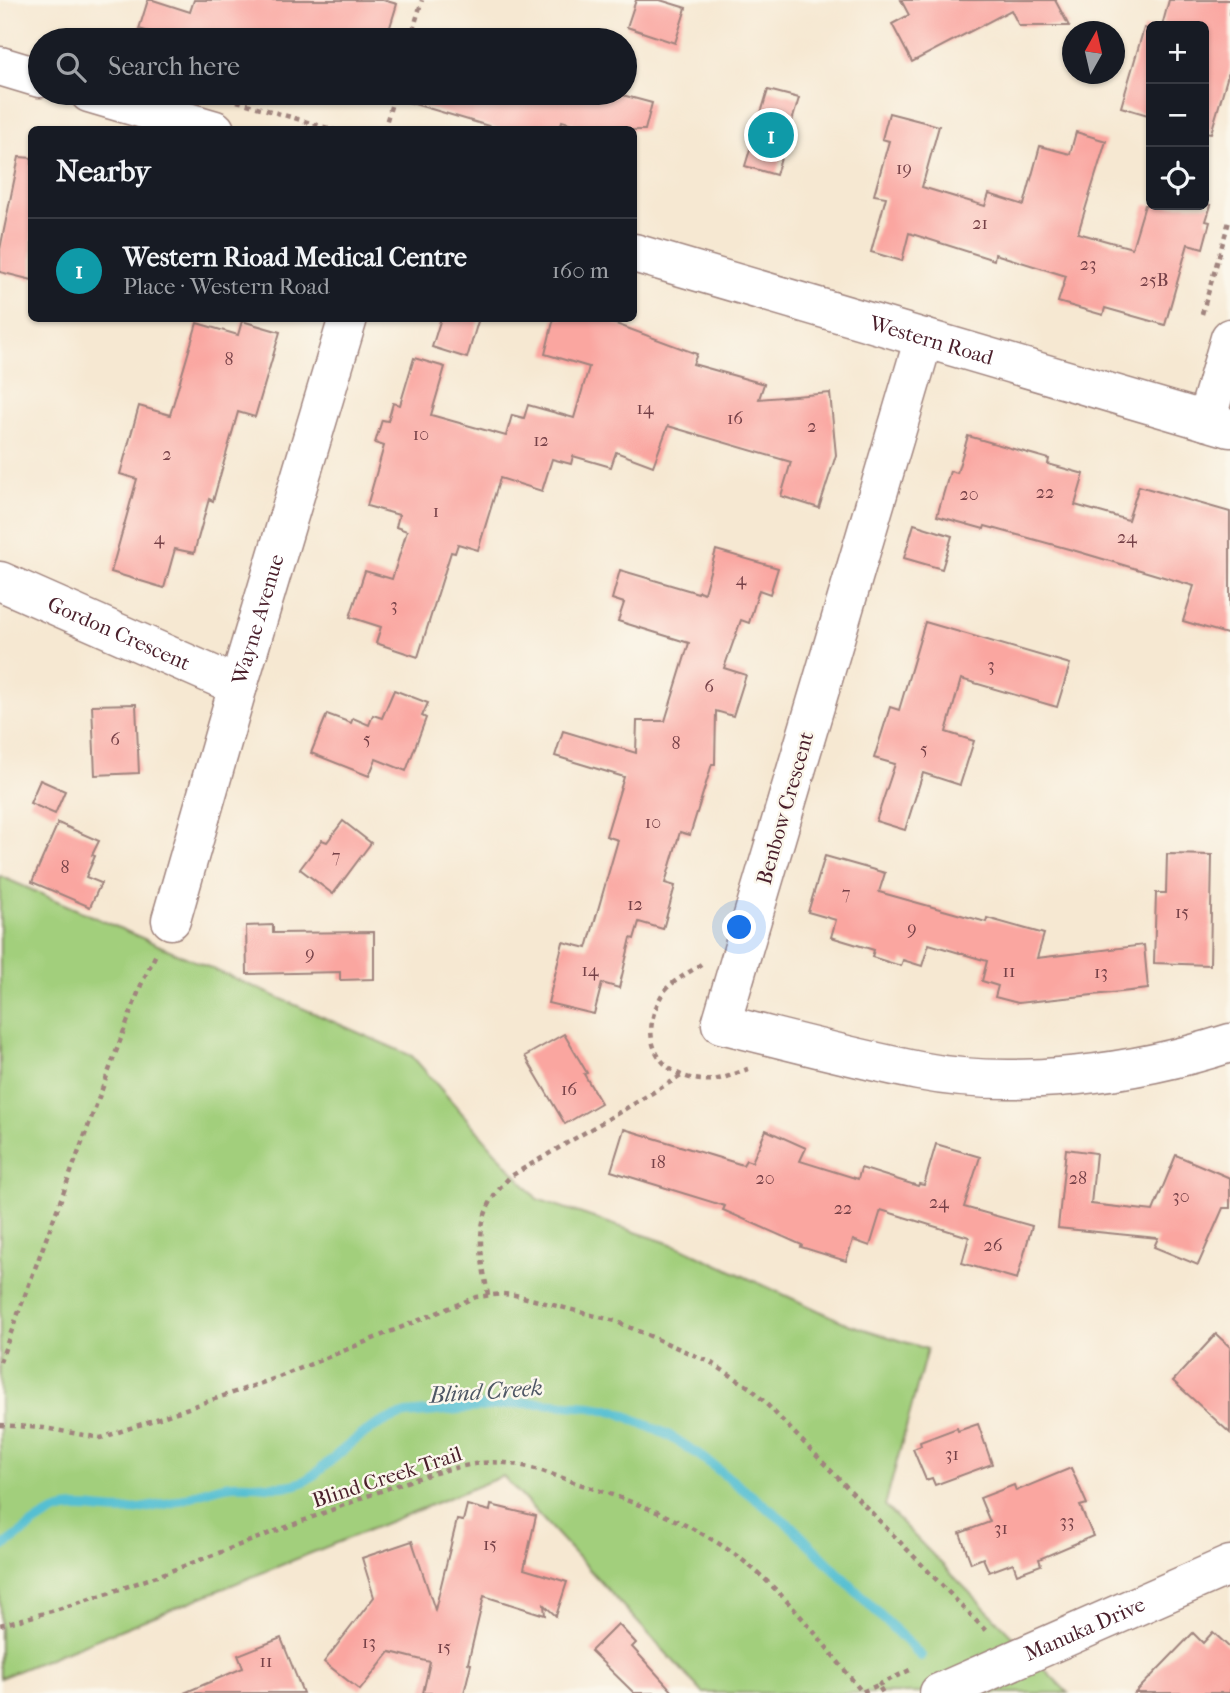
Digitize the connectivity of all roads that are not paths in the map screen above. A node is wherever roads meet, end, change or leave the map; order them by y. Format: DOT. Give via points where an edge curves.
graph roads {
  1 [pos="0,66"];
  2 [pos="28,74"];
  3 [pos="163,105"];
  4 [pos="225,115"];
  5 [pos="637,254"];
  6 [pos="347,322"];
  7 [pos="1214,332"];
  8 [pos="923,338"];
  9 [pos="1218,425"];
  10 [pos="0,581"];
  11 [pos="238,686"];
  12 [pos="171,920"];
  13 [pos="1230,1043"];
  14 [pos="1230,1565"];
  15 [pos="939,1693"];
  1 -- 2 [label="street"];
  3 -- 4 [label="street"];
  5 -- 8 [label="street, Western Road"];
  6 -- 11 [label="street, Wayne Avenue"];
  7 -- 9 [label="street"];
  8 -- 9 [label="street, Western Road"];
  8 -- 13 [label="street, Benbow Crescent" via="722,1024 921,1071 996,1078 1102,1073"];
  10 -- 11 [label="street, Gordon Crescent"];
  11 -- 12 [label="street, Wayne Avenue"];
  14 -- 15 [label="street, Manuka Drive"];
}
